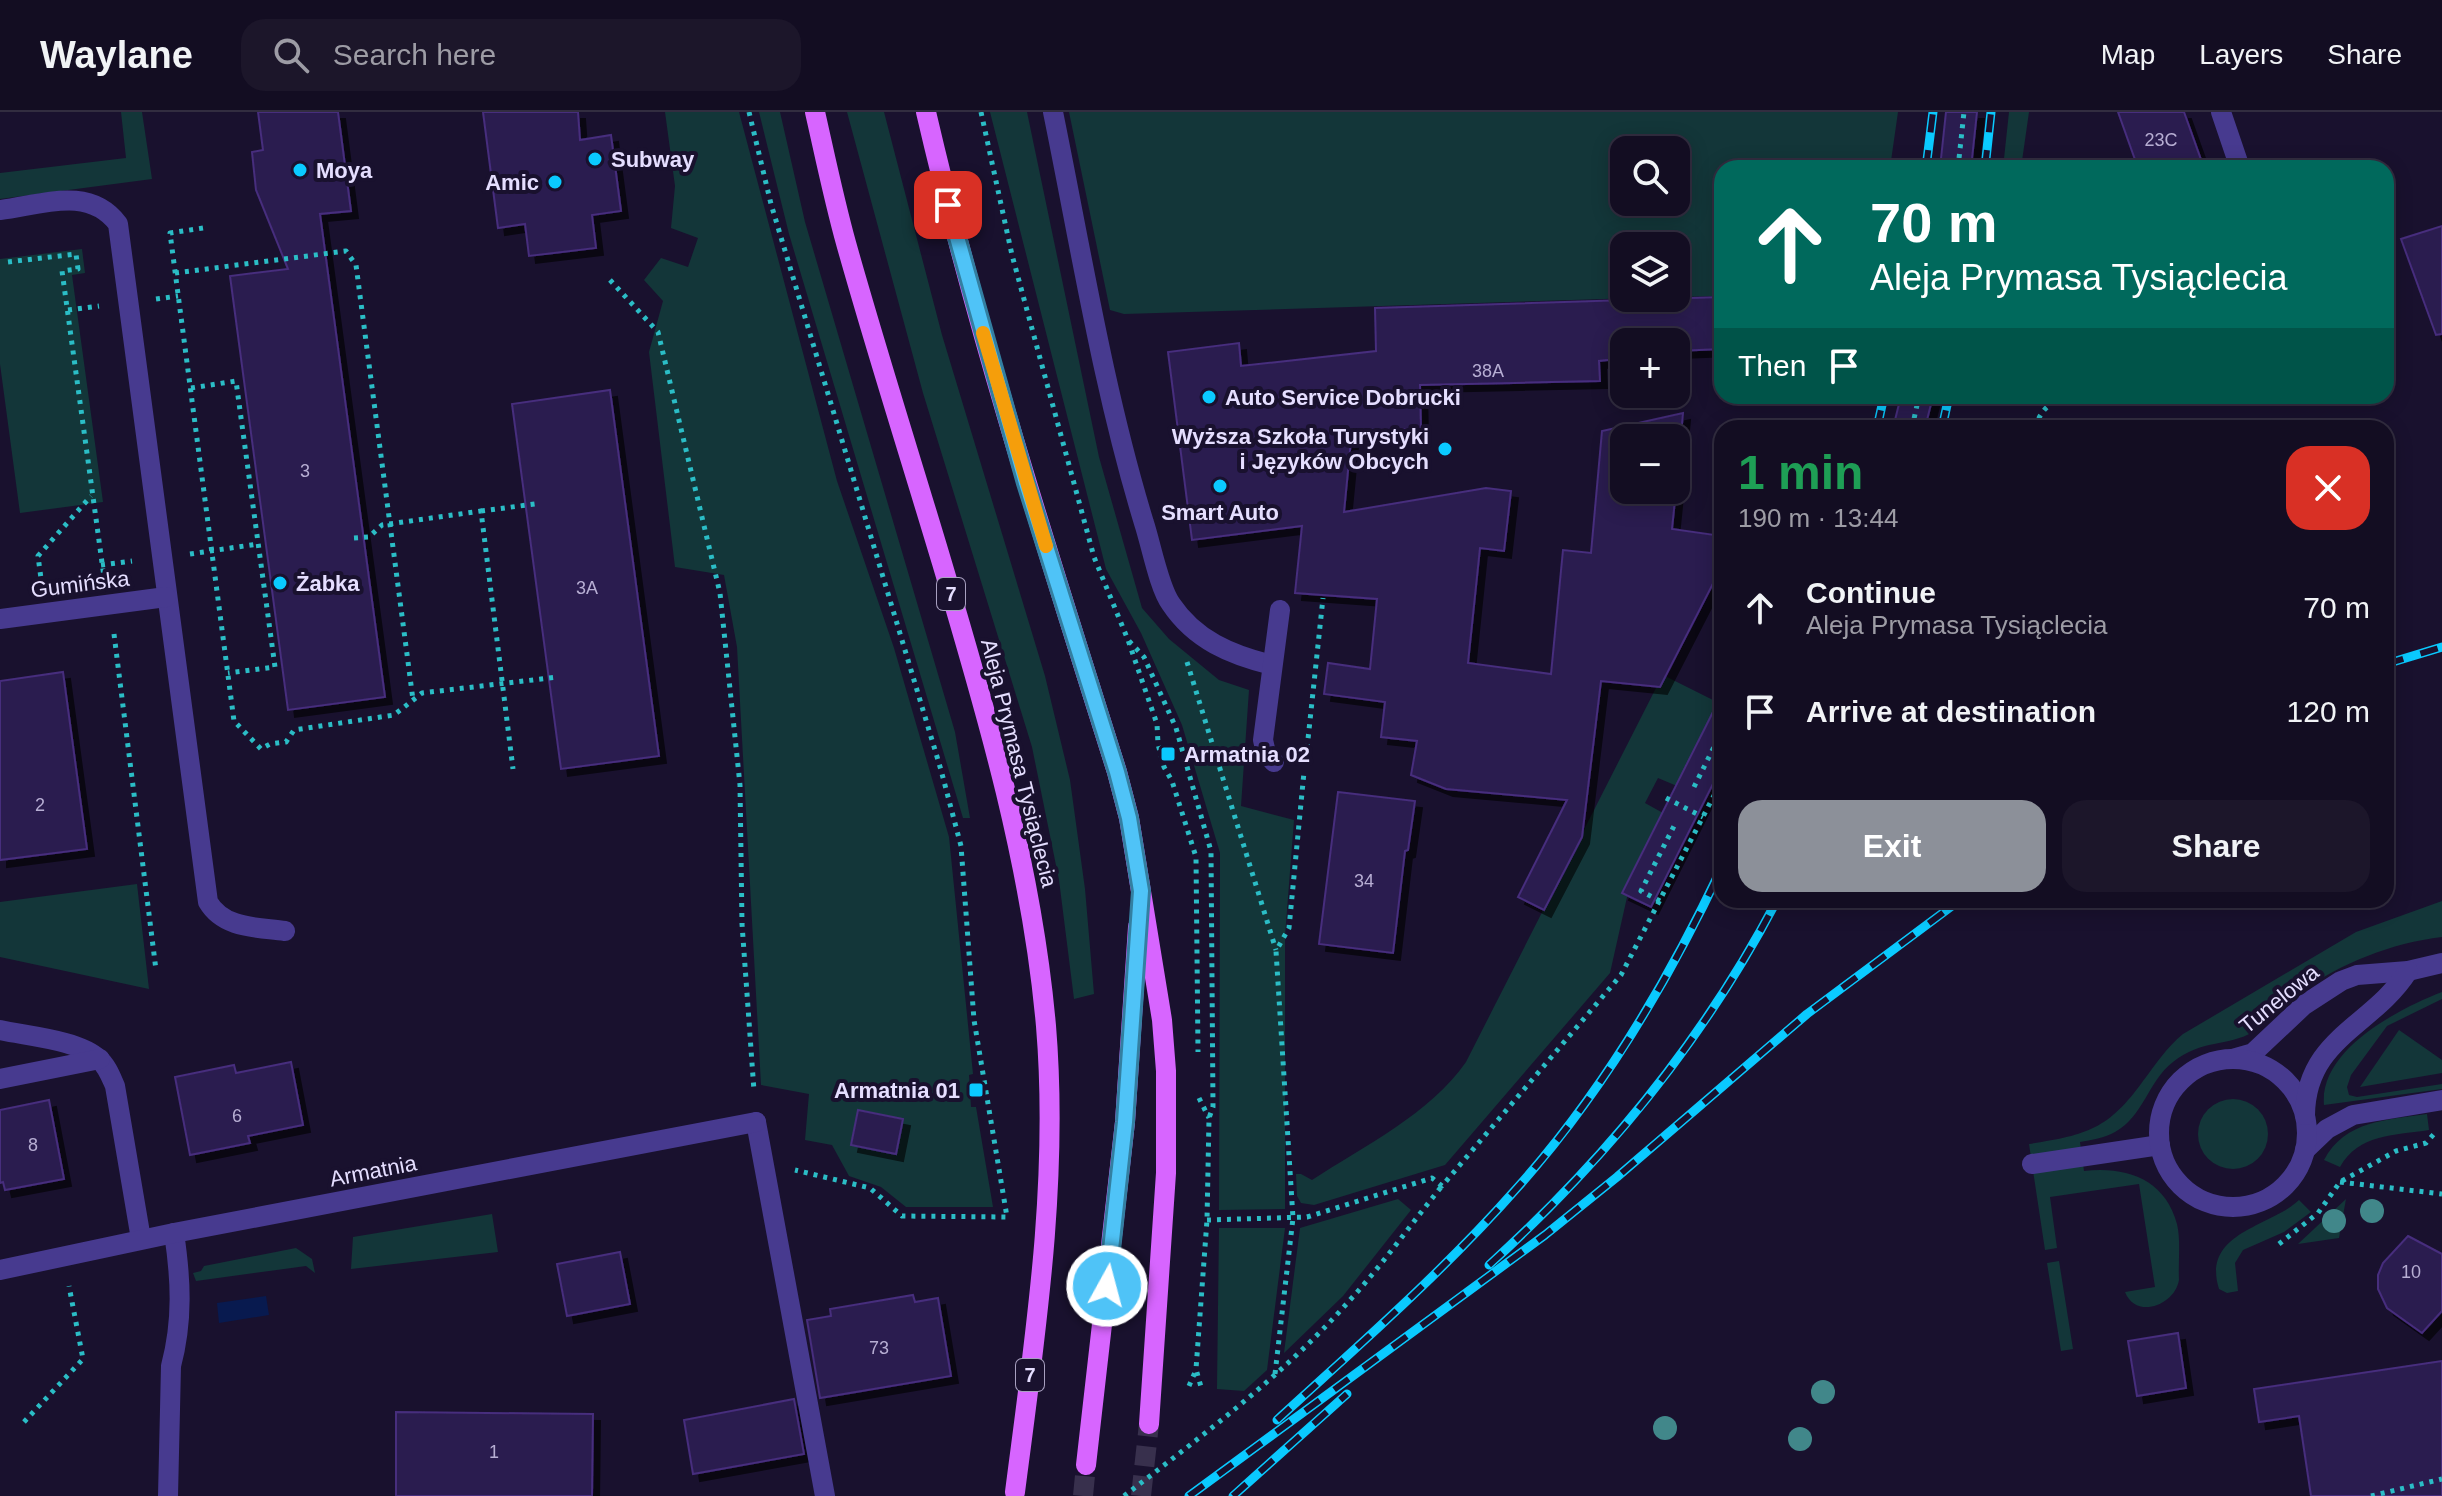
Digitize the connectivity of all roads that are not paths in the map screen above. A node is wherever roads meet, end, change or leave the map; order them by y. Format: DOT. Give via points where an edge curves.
graph roads {
  1 [pos="815,112"];
  2 [pos="926,112"];
  3 [pos="1053,112"];
  4 [pos="2221,112"];
  5 [pos="2237,160"];
  6 [pos="0,210"];
  7 [pos="166,597"];
  8 [pos="1280,610"];
  9 [pos="0,619"];
  10 [pos="1272,665"];
  11 [pos="1274,762"];
  12 [pos="1141,891"];
  13 [pos="285,931"];
  14 [pos="2442,963"];
  15 [pos="2408,971"];
  16 [pos="0,1030"];
  17 [pos="100,1059"];
  18 [pos="2228,1059"];
  19 [pos="0,1079"];
  20 [pos="2442,1100"];
  21 [pos="2305,1119"];
  22 [pos="2160,1145"];
  23 [pos="2305,1150"];
  24 [pos="2032,1164"];
  25 [pos="174,1233"];
  26 [pos="141,1239"];
  27 [pos="0,1270"];
  28 [pos="1149,1424"];
  29 [pos="1086,1465"];
  30 [pos="1015,1492"];
  31 [pos="168,1496"];
  32 [pos="825,1496"];
  1 -- 30 [label="main road, Aleja Prymasa Tysiąclecia / 7" via="845,240 989,721 1024,869 1045,1022 1049,1167 1045,1258"];
  2 -- 12 [label="main road" via="955,236 1026,483 1117,772"];
  3 -- 10 [label="street" via="1122,450 1168,601 1191,630 1213,644 1240,658"];
  4 -- 5 [label="street"];
  6 -- 7 [label="street" via="78,199 101,207 118,224"];
  7 -- 9 [label="street, Gumińska"];
  7 -- 13 [label="street" via="208,902 231,923"];
  8 -- 10 [label="street"];
  10 -- 11 [label="street" via="1263,740"];
  12 -- 28 [label="main road" via="1166,1071 1166,1173"];
  12 -- 29 [label="main road" via="1123,1137"];
  14 -- 15 [label="street, Tunelowa"];
  15 -- 18 [label="street, Tunelowa" via="2341,981 2304,1005 2253,1053"];
  15 -- 21 [label="street" via="2395,991 2320,1060 2308,1084"];
  16 -- 17 [label="street" via="84,1049"];
  17 -- 19 [label="street"];
  17 -- 26 [label="street" via="115,1086"];
  18 -- 21 [label="street" via="2255,1063 2277,1075 2295,1094"];
  18 -- 22 [label="street" via="2199,1068 2175,1087 2162,1114"];
  20 -- 23 [label="street" via="2353,1115 2327,1129"];
  21 -- 23 [label="street"];
  22 -- 23 [label="street" via="2172,1176 2184,1189 2206,1202 2231,1207 2264,1201 2278,1192"];
  22 -- 24 [label="street"];
  25 -- 26 [label="street, Armatnia"];
  25 -- 31 [label="street" via="182,1303 171,1366"];
  25 -- 32 [label="street, Armatnia" via="756,1122"];
  26 -- 27 [label="street, Armatnia"];
}
